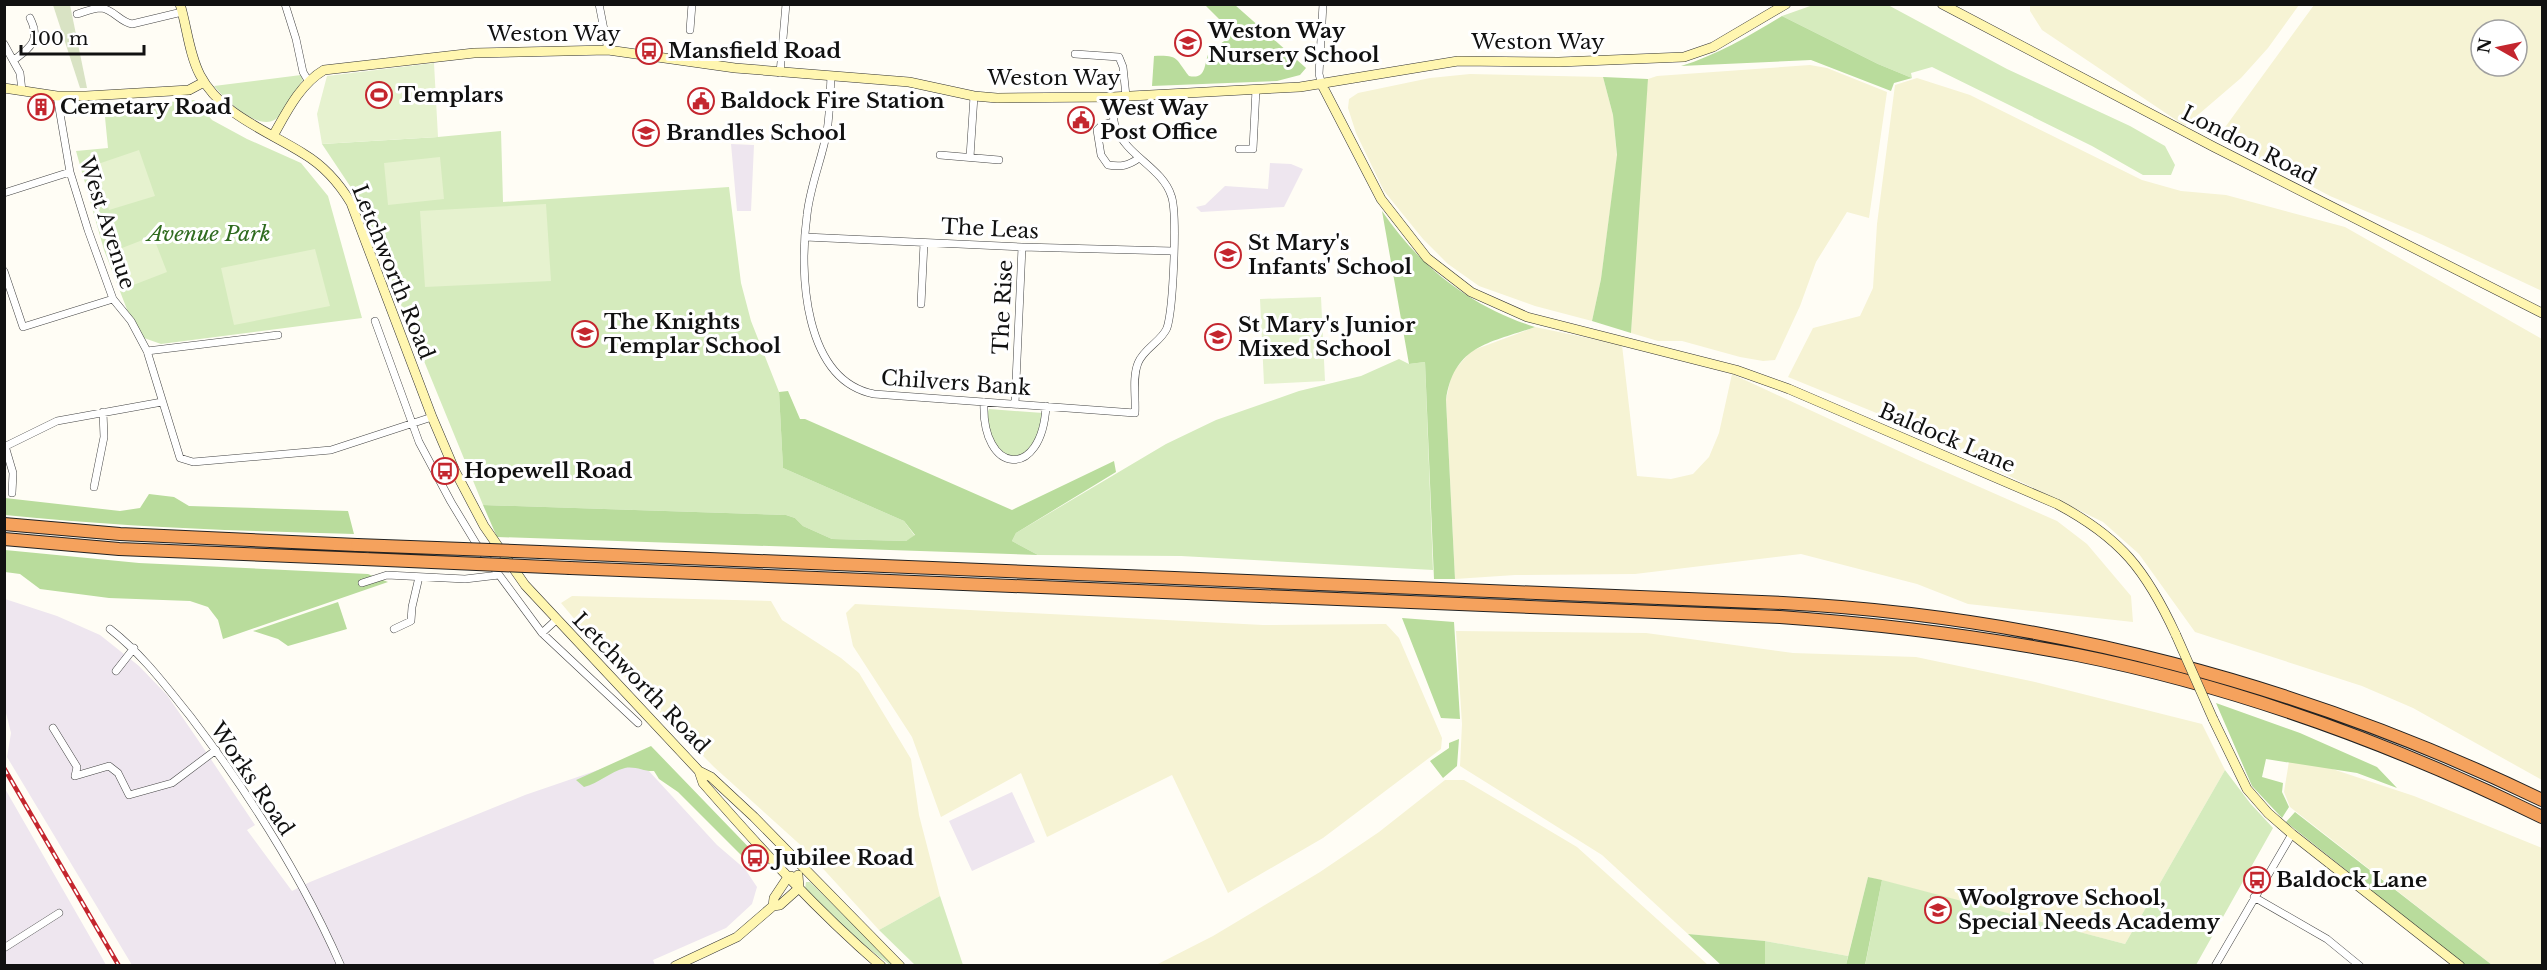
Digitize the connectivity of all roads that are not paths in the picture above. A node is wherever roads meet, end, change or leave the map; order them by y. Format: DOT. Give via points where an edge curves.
graph roads {
  1 [pos="285,4"];
  2 [pos="599,4"];
  3 [pos="693,4"];
  4 [pos="786,4"];
  5 [pos="1323,4"];
  6 [pos="1786,4"];
  7 [pos="1942,4"];
  8 [pos="181,8"];
  9 [pos="1771,8"];
  10 [pos="77,14"];
  11 [pos="30,18"];
  12 [pos="690,30"];
  13 [pos="4,44"];
  14 [pos="608,50"];
  15 [pos="1075,54"];
  16 [pos="14,60"];
  17 [pos="780,72"];
  18 [pos="831,76"];
  19 [pos="204,81"];
  20 [pos="309,82"];
  21 [pos="1322,85"];
  22 [pos="4,88"];
  23 [pos="1256,89"];
  24 [pos="22,91"];
  25 [pos="57,96"];
  26 [pos="974,96"];
  27 [pos="1112,96"];
  28 [pos="1126,96"];
  29 [pos="1114,122"];
  30 [pos="273,136"];
  31 [pos="1239,149"];
  32 [pos="940,155"];
  33 [pos="970,157"];
  34 [pos="1139,158"];
  35 [pos="999,160"];
  36 [pos="70,172"];
  37 [pos="4,193"];
  38 [pos="805,237"];
  39 [pos="924,243"];
  40 [pos="1022,248"];
  41 [pos="1173,251"];
  42 [pos="4,271"];
  43 [pos="113,299"];
  44 [pos="921,304"];
  45 [pos="2542,313"];
  46 [pos="375,321"];
  47 [pos="278,335"];
  48 [pos="147,351"];
  49 [pos="162,402"];
  50 [pos="984,402"];
  51 [pos="1015,404"];
  52 [pos="1046,406"];
  53 [pos="103,412"];
  54 [pos="432,417"];
  55 [pos="413,425"];
  56 [pos="5,447"];
  57 [pos="94,487"];
  58 [pos="12,493"];
  59 [pos="4,524"];
  60 [pos="4,539"];
  61 [pos="499,575"];
  62 [pos="419,577"];
  63 [pos="362,583"];
  64 [pos="556,620"];
  65 [pos="394,628"];
  66 [pos="110,629"];
  67 [pos="542,633"];
  68 [pos="134,648"];
  69 [pos="116,670"];
  70 [pos="638,723"];
  71 [pos="53,728"];
  72 [pos="216,750"];
  73 [pos="699,771"];
  74 [pos="2542,800"];
  75 [pos="2542,817"];
  76 [pos="2292,834"];
  77 [pos="801,872"];
  78 [pos="788,877"];
  79 [pos="799,888"];
  80 [pos="2254,897"];
  81 [pos="773,906"];
  82 [pos="59,913"];
  83 [pos="4,948"];
  84 [pos="341,966"];
  85 [pos="675,966"];
  86 [pos="881,966"];
  87 [pos="900,966"];
  88 [pos="2215,966"];
  89 [pos="2360,966"];
  90 [pos="2460,966"];
  1 -- 20 [label="street"];
  2 -- 14 [label="street"];
  3 -- 12 [label="street"];
  4 -- 17 [label="street"];
  5 -- 21 [label="street" via="1319,74"];
  6 -- 9 [label="street, Weston Way"];
  7 -- 45 [label="street, London Road" via="2203,142"];
  8 -- 10 [label="street" via="132,24 101,8"];
  8 -- 19 [label="street, Letchworth Road" via="195,64"];
  9 -- 21 [label="street, Weston Way" via="1713,47 1684,57 1559,62 1466,60"];
  11 -- 16 [label="street" via="34,38"];
  13 -- 16 [label="street"];
  14 -- 17 [label="street, Weston Way"];
  14 -- 20 [label="street, Weston Way" via="474,53 378,63 324,70"];
  15 -- 28 [label="street" via="1119,57 1124,67"];
  16 -- 24 [label="street"];
  17 -- 18 [label="street, Weston Way"];
  18 -- 26 [label="street, Weston Way" via="909,82"];
  18 -- 38 [label="street, Chilvers Bank" via="827,131 810,196"];
  19 -- 25 [label="street" via="189,90"];
  19 -- 30 [label="street, Letchworth Road" via="231,111"];
  20 -- 30 [label="street, Weston Way"];
  21 -- 23 [label="street, Weston Way"];
  21 -- 76 [label="street, Baldock Lane, bridge" via="1381,199 1427,258 1471,292 1527,317 1736,370 1789,389 2057,504 2095,525 2133,560 2152,587 2247,789"];
  22 -- 24 [label="street"];
  23 -- 28 [label="street, Weston Way"];
  23 -- 31 [label="street" via="1254,149"];
  24 -- 25 [label="street"];
  25 -- 36 [label="street, West Avenue"];
  26 -- 27 [label="street, Weston Way"];
  26 -- 33 [label="street"];
  27 -- 28 [label="street, Weston Way"];
  27 -- 29 [label="street"];
  29 -- 34 [label="street"];
  29 -- 34 [label="street" via="1098,130 1102,159 1108,165 1123,166"];
  30 -- 54 [label="street, Letchworth Road" via="333,177 351,203"];
  32 -- 33 [label="street"];
  33 -- 35 [label="street"];
  34 -- 41 [label="street" via="1171,193"];
  36 -- 37 [label="street"];
  36 -- 43 [label="street, West Avenue"];
  38 -- 39 [label="street, The Leas"];
  38 -- 50 [label="street, Chilvers Bank" via="804,286 815,334 830,364 851,385 874,394"];
  39 -- 40 [label="street, The Leas"];
  39 -- 44 [label="street"];
  40 -- 41 [label="street, The Leas"];
  40 -- 51 [label="street, The Rise"];
  41 -- 52 [label="street, Chilvers Bank" via="1169,317 1164,333 1137,365 1135,413"];
  42 -- 43 [label="street" via="23,327"];
  43 -- 48 [label="street, West Avenue"];
  46 -- 55 [label="street, Letchworth Road"];
  47 -- 48 [label="street"];
  48 -- 49 [label="street"];
  49 -- 53 [label="street"];
  49 -- 55 [label="street" via="178,455 188,462 330,450"];
  50 -- 51 [label="street, Chilvers Bank"];
  50 -- 52 [label="street" via="984,428 991,444 1004,457 1016,460 1028,455 1042,436"];
  51 -- 52 [label="street, Chilvers Bank"];
  53 -- 56 [label="street" via="57,421"];
  53 -- 57 [label="street" via="104,437"];
  54 -- 55 [label="street"];
  54 -- 64 [label="street, Letchworth Road" via="484,526 525,585"];
  55 -- 61 [label="street, Letchworth Road" via="446,494"];
  56 -- 58 [label="street" via="13,474"];
  59 -- 74 [label="highway, bridge" via="120,534 357,545 1783,603 1927,615 2062,638 2210,673 2334,712 2494,776"];
  60 -- 75 [label="highway, bridge" via="119,549 1780,617 1929,631 2079,656 2247,699 2380,745"];
  61 -- 62 [label="street" via="465,579"];
  61 -- 67 [label="street, Letchworth Road"];
  62 -- 63 [label="street" via="387,575"];
  62 -- 65 [label="street" via="411,621"];
  64 -- 67 [label="street, Letchworth Road"];
  64 -- 73 [label="street, Letchworth Road"];
  66 -- 68 [label="street, Works Road"];
  67 -- 70 [label="street, Letchworth Road"];
  68 -- 69 [label="street"];
  68 -- 72 [label="street, Works Road"];
  71 -- 72 [label="street" via="77,766 75,776 109,766 118,773 129,795 172,783"];
  72 -- 84 [label="street, Works Road" via="267,824"];
  73 -- 77 [label="street" via="711,777"];
  73 -- 78 [label="street" via="703,783"];
  76 -- 80 [label="street"];
  76 -- 90 [label="street, Baldock Lane"];
  77 -- 78 [label="street"];
  77 -- 79 [label="street"];
  77 -- 87 [label="street"];
  78 -- 79 [label="street"];
  78 -- 81 [label="street"];
  79 -- 81 [label="street"];
  79 -- 86 [label="street"];
  80 -- 88 [label="street"];
  80 -- 89 [label="street" via="2327,939"];
  81 -- 85 [label="street" via="737,938"];
  82 -- 83 [label="street"];
}
